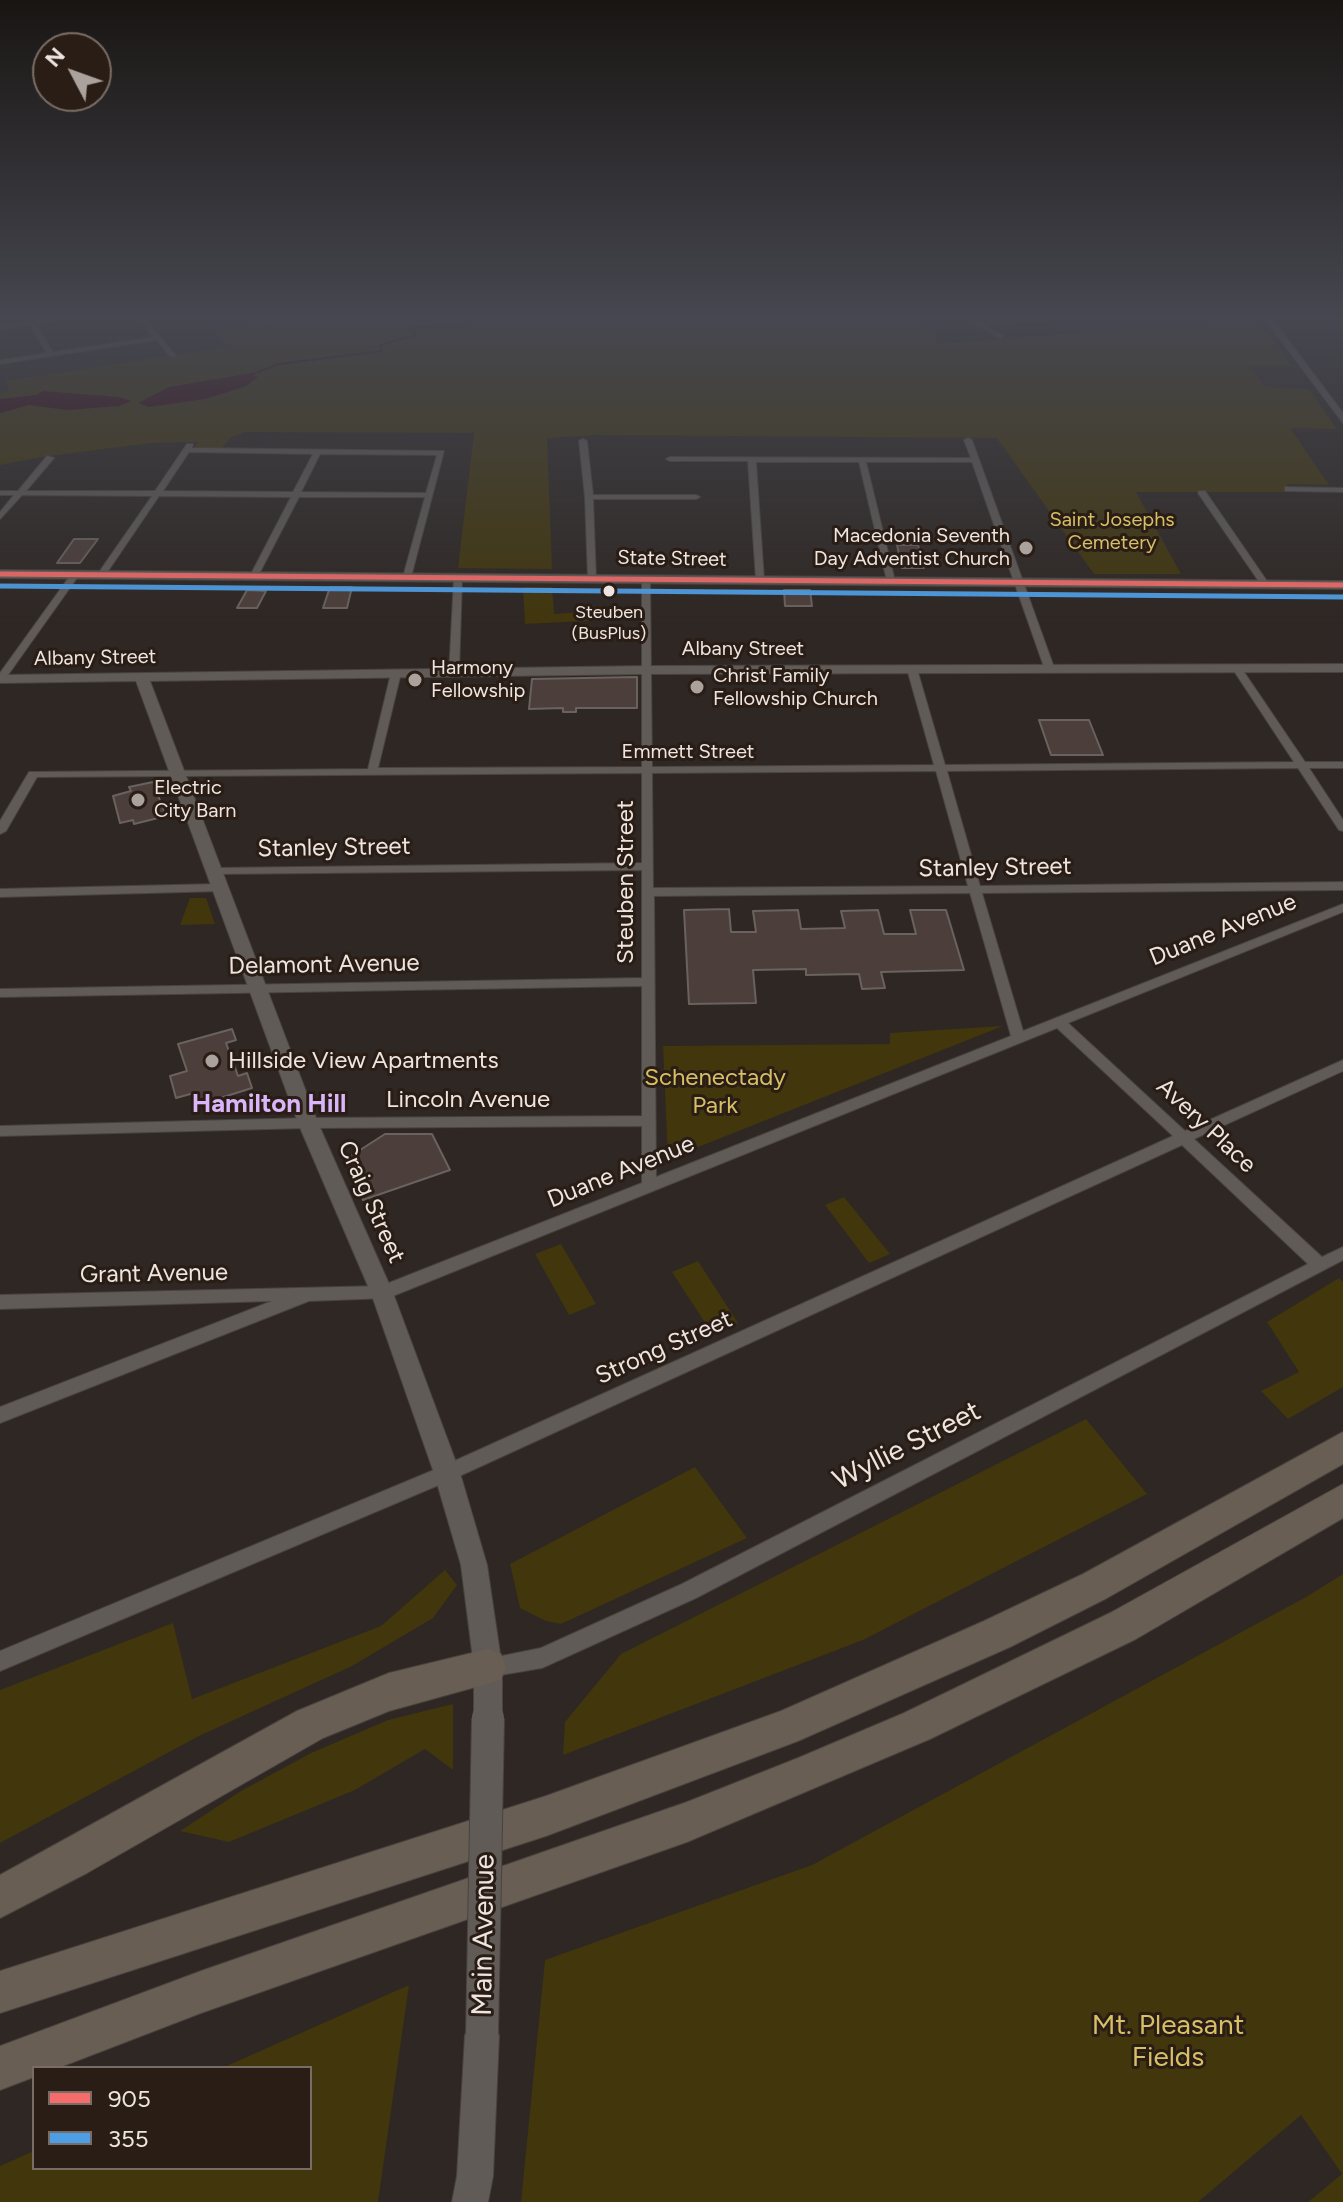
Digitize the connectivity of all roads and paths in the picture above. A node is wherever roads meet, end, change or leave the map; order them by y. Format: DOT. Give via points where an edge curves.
graph roads {
  1 [pos="968,440"];
  2 [pos="583,441"];
  3 [pos="318,451"];
  4 [pos="50,458"];
  5 [pos="670,459"];
  6 [pos="752,459"];
  7 [pos="862,459"];
  8 [pos="975,460"];
  9 [pos="1288,489"];
  10 [pos="1343,490"];
  11 [pos="0,493"];
  12 [pos="20,493"];
  13 [pos="1202,493"];
  14 [pos="156,494"];
  15 [pos="296,494"];
  16 [pos="430,495"];
  17 [pos="589,497"];
  18 [pos="696,497"];
  19 [pos="0,517"];
  20 [pos="0,574"];
  21 [pos="75,575"];
  22 [pos="101,575"];
  23 [pos="254,576"];
  24 [pos="407,577"];
  25 [pos="458,578"];
  26 [pos="592,579"];
  27 [pos="646,579"];
  28 [pos="760,580"];
  29 [pos="891,581"];
  30 [pos="1017,582"];
  31 [pos="1265,584"];
  32 [pos="1343,585"];
  33 [pos="1237,668"];
  34 [pos="1343,668"];
  35 [pos="912,669"];
  36 [pos="645,670"];
  37 [pos="1050,670"];
  38 [pos="396,673"];
  39 [pos="454,673"];
  40 [pos="142,678"];
  41 [pos="0,680"];
  42 [pos="1301,765"];
  43 [pos="1343,765"];
  44 [pos="942,768"];
  45 [pos="648,770"];
  46 [pos="372,772"];
  47 [pos="177,774"];
  48 [pos="1343,828"];
  49 [pos="0,831"];
  50 [pos="648,866"];
  51 [pos="216,880"];
  52 [pos="1343,886"];
  53 [pos="978,890"];
  54 [pos="648,892"];
  55 [pos="0,893"];
  56 [pos="1343,908"];
  57 [pos="648,982"];
  58 [pos="256,988"];
  59 [pos="0,993"];
  60 [pos="1059,1022"];
  61 [pos="1018,1038"];
  62 [pos="1343,1065"];
  63 [pos="648,1121"];
  64 [pos="308,1123"];
  65 [pos="0,1131"];
  66 [pos="1184,1138"];
  67 [pos="649,1186"];
  68 [pos="1343,1253"];
  69 [pos="1320,1265"];
  70 [pos="382,1293"];
  71 [pos="308,1294"];
  72 [pos="0,1302"];
  73 [pos="0,1415"];
  74 [pos="1343,1447"];
  75 [pos="447,1473"];
  76 [pos="1343,1500"];
  77 [pos="1343,1508"];
  78 [pos="1297,1527"];
  79 [pos="0,1661"];
  80 [pos="488,1667"];
  81 [pos="0,1897"];
  82 [pos="49,1976"];
  83 [pos="0,1986"];
  84 [pos="0,1992"];
  85 [pos="0,2068"];
  86 [pos="470,2202"];
  1 -- 8 [label="street"];
  2 -- 17 [label="street"];
  3 -- 14 [label="street" via="188,448"];
  3 -- 15 [label="street"];
  3 -- 16 [label="street" via="441,453"];
  4 -- 12 [label="street"];
  5 -- 6 [label="street"];
  6 -- 7 [label="street"];
  6 -- 28 [label="street"];
  7 -- 8 [label="street"];
  7 -- 29 [label="street"];
  8 -- 30 [label="street"];
  9 -- 10 [label="street"];
  11 -- 12 [label="street"];
  12 -- 14 [label="street"];
  12 -- 19 [label="street"];
  13 -- 31 [label="street"];
  14 -- 15 [label="street"];
  14 -- 22 [label="street"];
  15 -- 16 [label="street"];
  15 -- 23 [label="street"];
  16 -- 24 [label="street"];
  17 -- 18 [label="street"];
  17 -- 26 [label="street"];
  20 -- 21 [label="main road, State Street"];
  21 -- 22 [label="main road, State Street"];
  21 -- 41 [label="street"];
  22 -- 23 [label="main road, State Street"];
  23 -- 24 [label="main road, State Street"];
  24 -- 25 [label="main road, State Street"];
  25 -- 26 [label="main road, State Street"];
  25 -- 39 [label="street"];
  26 -- 27 [label="main road, State Street"];
  27 -- 28 [label="main road, State Street"];
  27 -- 36 [label="street, Steuben Street"];
  28 -- 29 [label="main road, State Street"];
  29 -- 30 [label="main road, State Street"];
  30 -- 31 [label="main road, State Street"];
  30 -- 37 [label="street"];
  31 -- 32 [label="main road, State Street"];
  33 -- 34 [label="street, Albany Street"];
  33 -- 37 [label="street, Albany Street"];
  33 -- 42 [label="street"];
  35 -- 36 [label="street, Albany Street"];
  35 -- 37 [label="street, Albany Street"];
  35 -- 44 [label="street"];
  36 -- 39 [label="street, Albany Street"];
  36 -- 45 [label="street, Steuben Street"];
  38 -- 39 [label="street, Albany Street"];
  38 -- 40 [label="street, Albany Street"];
  38 -- 46 [label="street"];
  40 -- 41 [label="street, Albany Street"];
  40 -- 47 [label="street, Craig Street"];
  42 -- 43 [label="street, Emmett Street"];
  42 -- 44 [label="street, Emmett Street"];
  42 -- 48 [label="street"];
  44 -- 45 [label="street, Emmett Street"];
  44 -- 53 [label="street"];
  45 -- 46 [label="street, Emmett Street"];
  45 -- 50 [label="street, Steuben Street"];
  46 -- 47 [label="street, Emmett Street"];
  47 -- 49 [label="street, Emmett Street" via="33,774"];
  47 -- 51 [label="street, Craig Street"];
  50 -- 51 [label="street, Stanley Street"];
  50 -- 54 [label="street, Steuben Street"];
  51 -- 55 [label="street, Stanley Street"];
  51 -- 58 [label="street, Craig Street"];
  52 -- 53 [label="street, Stanley Street"];
  53 -- 54 [label="street, Stanley Street"];
  53 -- 61 [label="street"];
  54 -- 57 [label="street, Steuben Street"];
  56 -- 60 [label="street, Duane Avenue"];
  57 -- 58 [label="street, Delamont Avenue"];
  57 -- 63 [label="street, Steuben Street"];
  58 -- 59 [label="street, Delamont Avenue"];
  58 -- 64 [label="street, Craig Street"];
  60 -- 61 [label="street, Duane Avenue"];
  60 -- 66 [label="street, Avery Place"];
  61 -- 67 [label="street, Duane Avenue"];
  62 -- 66 [label="street, Strong Street"];
  63 -- 64 [label="street, Lincoln Avenue"];
  63 -- 67 [label="street, Steuben Street"];
  64 -- 65 [label="street, Lincoln Avenue"];
  64 -- 70 [label="street, Craig Street"];
  66 -- 69 [label="street, Avery Place"];
  66 -- 75 [label="street, Strong Street"];
  67 -- 70 [label="street, Duane Avenue"];
  68 -- 69 [label="street, Wyllie Street"];
  69 -- 80 [label="street, Wyllie Street" via="689,1591 542,1658"];
  70 -- 71 [label="street, Duane Avenue"];
  70 -- 75 [label="street, Craig Street"];
  71 -- 72 [label="street, Grant Avenue"];
  71 -- 73 [label="street, Duane Avenue"];
  74 -- 82 [label="highway" via="1095,1586 785,1728 546,1816"];
  75 -- 79 [label="street, Strong Street"];
  75 -- 80 [label="street, Craig Street" via="474,1565"];
  76 -- 78 [label="highway"];
  77 -- 78 [label="highway"];
  78 -- 85 [label="highway" via="1098,1639 805,1775 658,1833"];
  80 -- 81 [label="highway" via="389,1692 310,1724"];
  80 -- 86 [label="street, Main Avenue, bridge" via="482,2035"];
  82 -- 83 [label="highway"];
  82 -- 84 [label="highway"];
}
